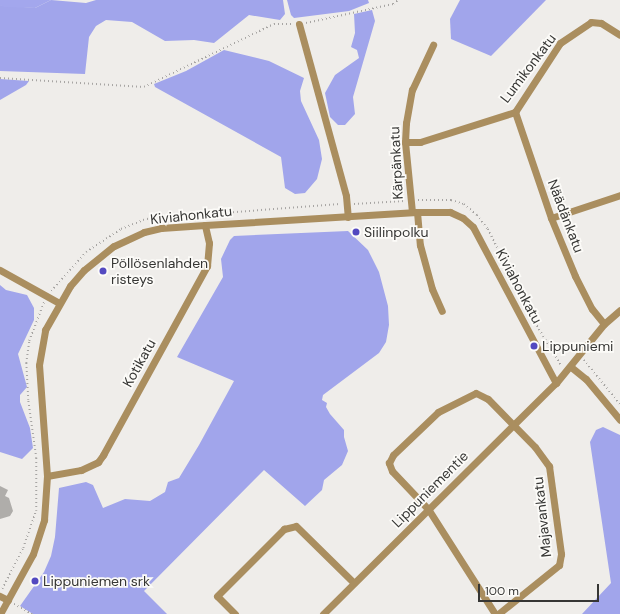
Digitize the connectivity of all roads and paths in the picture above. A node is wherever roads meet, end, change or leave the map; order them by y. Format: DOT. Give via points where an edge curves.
graph roads {
  1 [pos="398,0"];
  2 [pos="299,24"];
  3 [pos="620,35"];
  4 [pos="433,45"];
  5 [pos="0,78"];
  6 [pos="515,112"];
  7 [pos="405,142"];
  8 [pos="620,195"];
  9 [pos="410,200"];
  10 [pos="348,204"];
  11 [pos="414,212"];
  12 [pos="348,217"];
  13 [pos="551,218"];
  14 [pos="205,225"];
  15 [pos="0,270"];
  16 [pos="47,296"];
  17 [pos="59,303"];
  18 [pos="620,310"];
  19 [pos="442,311"];
  20 [pos="604,324"];
  21 [pos="580,355"];
  22 [pos="563,367"];
  23 [pos="571,367"];
  24 [pos="556,383"];
  25 [pos="620,404"];
  26 [pos="620,420"];
  27 [pos="513,424"];
  28 [pos="47,476"];
  29 [pos="428,509"];
  30 [pos="354,583"];
  31 [pos="0,592"];
  32 [pos="0,596"];
  33 [pos="8,600"];
  34 [pos="0,614"];
  35 [pos="32,614"];
  36 [pos="235,614"];
  37 [pos="322,614"];
  38 [pos="496,614"];
  1 -- 2 [label="path" via="393,4"];
  2 -- 5 [label="path" via="274,24 144,87"];
  2 -- 10 [label="street"];
  3 -- 6 [label="street, Lumikonkatu" via="601,23 591,22 579,28 560,43"];
  4 -- 7 [label="street, Kärpänkatu" via="412,90"];
  6 -- 7 [label="street, Lumikonkatu" via="420,142"];
  6 -- 13 [label="street, Näädänkatu"];
  7 -- 9 [label="street, Kärpänkatu"];
  8 -- 13 [label="street"];
  9 -- 10 [label="path"];
  9 -- 11 [label="street, Kärpänkatu"];
  9 -- 22 [label="path" via="452,200 464,204 477,215 488,229 533,319"];
  10 -- 12 [label="street"];
  10 -- 16 [label="path" via="163,215 144,220 115,232 86,252"];
  11 -- 12 [label="street, Kiviahonkatu"];
  11 -- 19 [label="street, Kärpänkatu" via="432,289"];
  11 -- 24 [label="street, Kiviahonkatu" via="450,212 463,218 473,227"];
  12 -- 14 [label="street, Kiviahonkatu"];
  13 -- 20 [label="street, Näädänkatu" via="575,276 592,309"];
  14 -- 17 [label="street, Kiviahonkatu" via="161,228 114,246 84,270"];
  14 -- 28 [label="street, Kotikatu" via="210,243 207,266 103,455 98,462 81,470"];
  15 -- 16 [label="street"];
  16 -- 17 [label="street"];
  16 -- 31 [label="path" via="38,312 29,340 26,363 36,458 36,512 25,543"];
  17 -- 28 [label="street, Kiviahonkatu" via="44,330 39,365"];
  18 -- 20 [label="street, Lippuniementie"];
  20 -- 21 [label="street, Lippuniementie"];
  21 -- 23 [label="street, Lippuniementie"];
  21 -- 25 [label="path"];
  23 -- 24 [label="street, Lippuniementie"];
  23 -- 26 [label="street" via="586,379"];
  24 -- 27 [label="street, Lippuniementie"];
  27 -- 29 [label="street, Lippuniementie"];
  27 -- 29 [label="street, Majavankatu" via="488,398 476,393 438,412 393,455 389,463 392,471"];
  27 -- 38 [label="street, Majavankatu" via="549,466 561,554 559,565"];
  28 -- 33 [label="street, Kiviahonkatu" via="40,536"];
  29 -- 30 [label="street, Lippuniementie"];
  29 -- 38 [label="street, Majavankatu"];
  30 -- 36 [label="street" via="296,526 284,529 217,596"];
  30 -- 37 [label="street, Lippuniementie"];
  32 -- 33 [label="street"];
  33 -- 34 [label="street, Kiviahonkatu"];
  33 -- 35 [label="path"];
}
